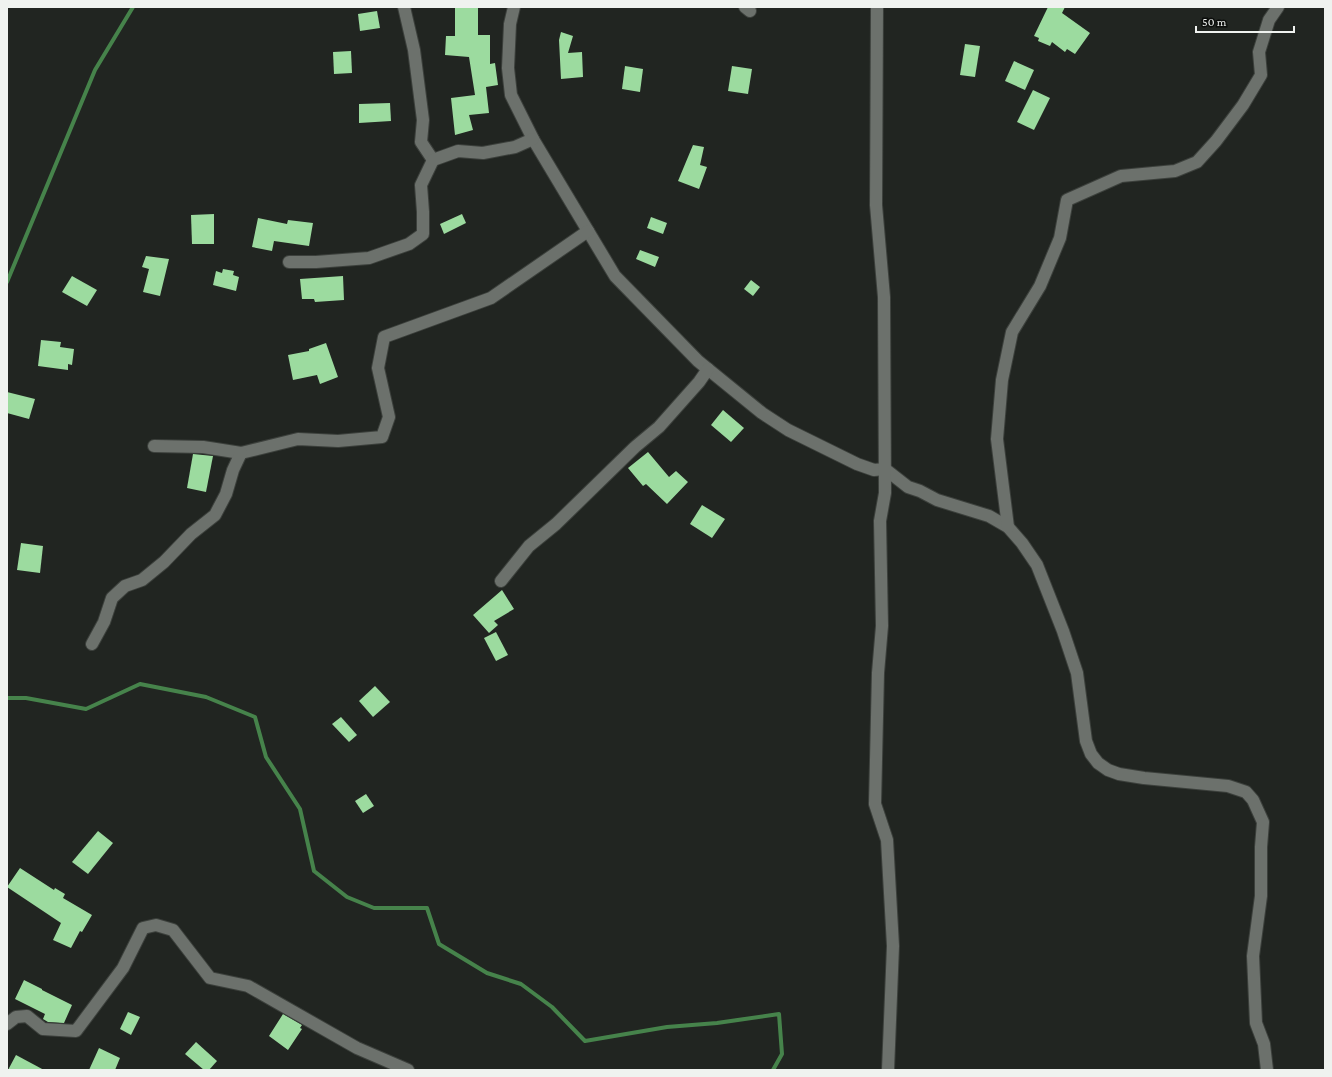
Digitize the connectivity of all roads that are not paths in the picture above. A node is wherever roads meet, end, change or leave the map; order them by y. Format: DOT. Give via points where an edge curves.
graph roads {
  1 [pos="404,7"];
  2 [pos="514,7"];
  3 [pos="877,7"];
  4 [pos="1278,7"];
  5 [pos="533,139"];
  6 [pos="433,160"];
  7 [pos="588,231"];
  8 [pos="289,262"];
  9 [pos="708,369"];
  10 [pos="154,446"];
  11 [pos="241,453"];
  12 [pos="885,469"];
  13 [pos="1008,527"];
  14 [pos="501,581"];
  15 [pos="92,644"];
  16 [pos="7,1024"];
  17 [pos="408,1070"];
  18 [pos="888,1070"];
  19 [pos="1268,1070"];
  1 -- 6 [label="street" via="414,50 423,120 421,142"];
  2 -- 5 [label="street" via="510,24 508,68 511,95"];
  3 -- 12 [label="street" via="876,205 884,297"];
  4 -- 13 [label="street" via="1270,20 1259,52 1261,75 1243,105 1197,162 1176,171 1121,176 1068,200 1060,238 1040,286 1012,332 1002,380 997,439"];
  5 -- 6 [label="street" via="515,147 483,153 458,151"];
  5 -- 7 [label="street"];
  6 -- 8 [label="street" via="421,185 423,234 409,244 369,258"];
  7 -- 9 [label="street" via="615,276"];
  7 -- 11 [label="street" via="491,298 384,336 378,368 389,417 382,437 338,441 298,439"];
  9 -- 12 [label="street" via="762,413 788,430 857,464 874,470"];
  9 -- 14 [label="street" via="659,427 556,524 529,546"];
  10 -- 11 [label="street" via="203,447"];
  11 -- 15 [label="street" via="226,494 215,515 142,580 124,586 112,598 104,622"];
  12 -- 13 [label="street" via="908,487 937,500 989,516"];
  12 -- 18 [label="street" via="885,493 880,521 882,626 878,672 875,804 887,840 893,946"];
  13 -- 19 [label="street" via="1037,565 1053,603 1076,672 1086,741 1098,763 1113,772 1144,778 1228,786 1246,792 1258,810 1263,822 1261,896 1252,956 1256,1022 1264,1044"];
  16 -- 17 [label="street" via="16,1016 28,1016 43,1029 76,1031 123,968 143,928 156,925 173,930 210,978 248,986 357,1048"];
}
